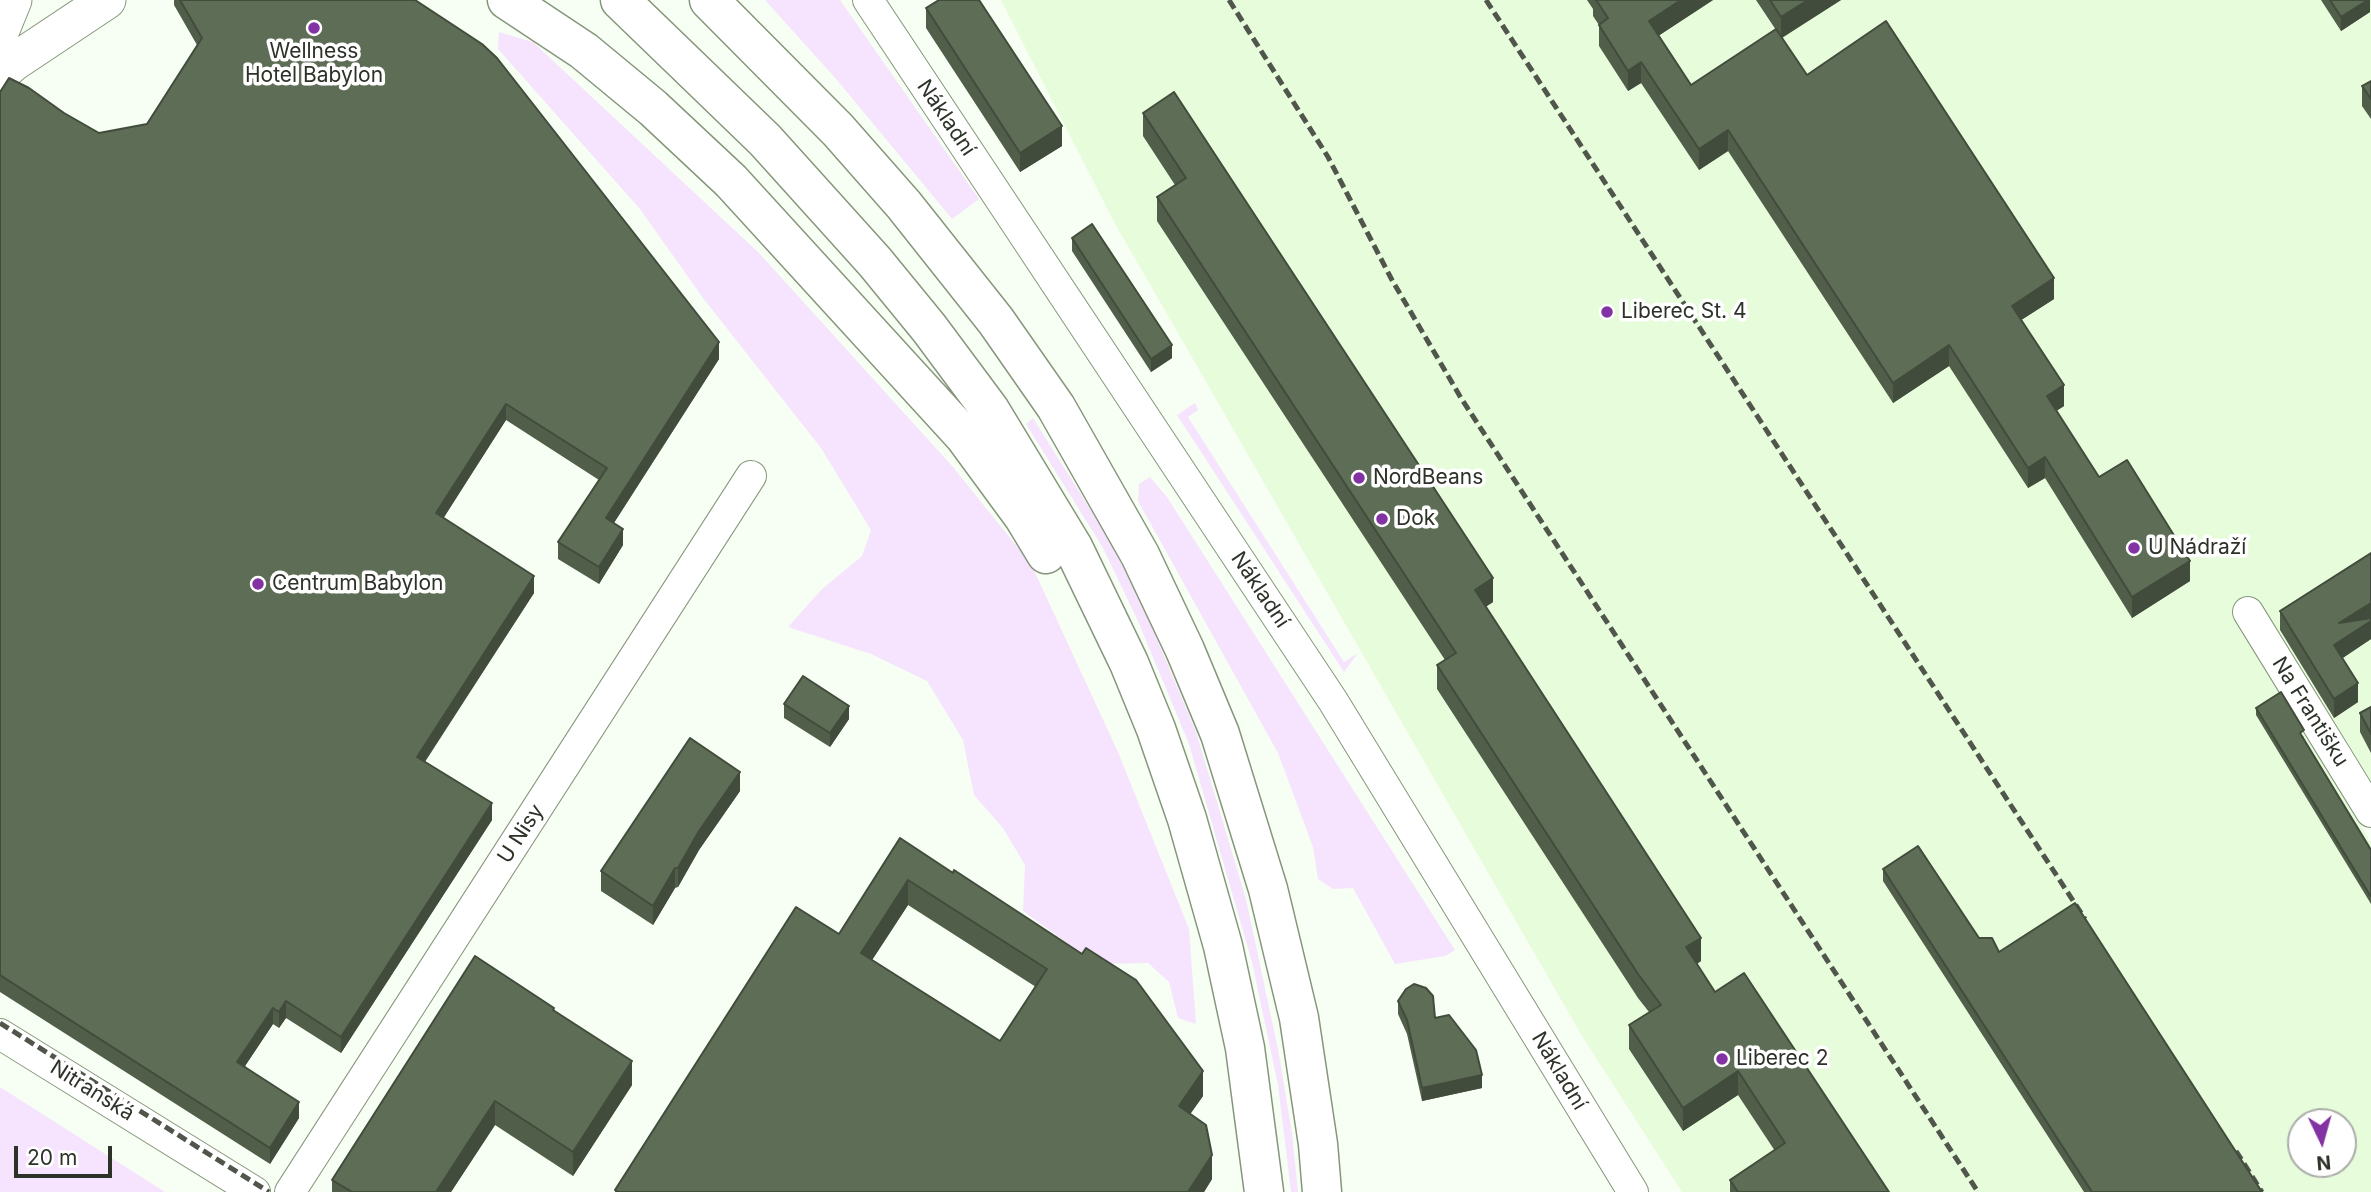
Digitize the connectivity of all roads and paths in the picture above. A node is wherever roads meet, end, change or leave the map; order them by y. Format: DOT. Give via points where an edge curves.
graph roads {
  1 [pos="13,0"];
  2 [pos="107,0"];
  3 [pos="507,0"];
  4 [pos="620,0"];
  5 [pos="709,0"];
  6 [pos="868,0"];
  7 [pos="0,32"];
  8 [pos="0,74"];
  9 [pos="751,476"];
  10 [pos="2248,612"];
  11 [pos="1156,729"];
  12 [pos="2371,812"];
  13 [pos="0,1034"];
  14 [pos="255,1192"];
  15 [pos="290,1192"];
  16 [pos="1264,1192"];
  17 [pos="1322,1192"];
  18 [pos="1633,1192"];
  1 -- 7 [label="street"];
  2 -- 8 [label="street"];
  3 -- 11 [label="highway" via="584,51 731,181 956,427 1023,516"];
  4 -- 11 [label="highway" via="765,140 875,262 982,400 1073,547"];
  5 -- 17 [label="highway" via="838,130 996,321 1056,407 1140,555 1220,734 1268,889 1298,1018"];
  6 -- 18 [label="street, Nákladní" via="1333,701"];
  9 -- 15 [label="street, U Nisy"];
  10 -- 12 [label="street, Na Františku"];
  11 -- 16 [label="highway" via="1223,946 1245,1048"];
  13 -- 14 [label="street, Nitranská"];
}
